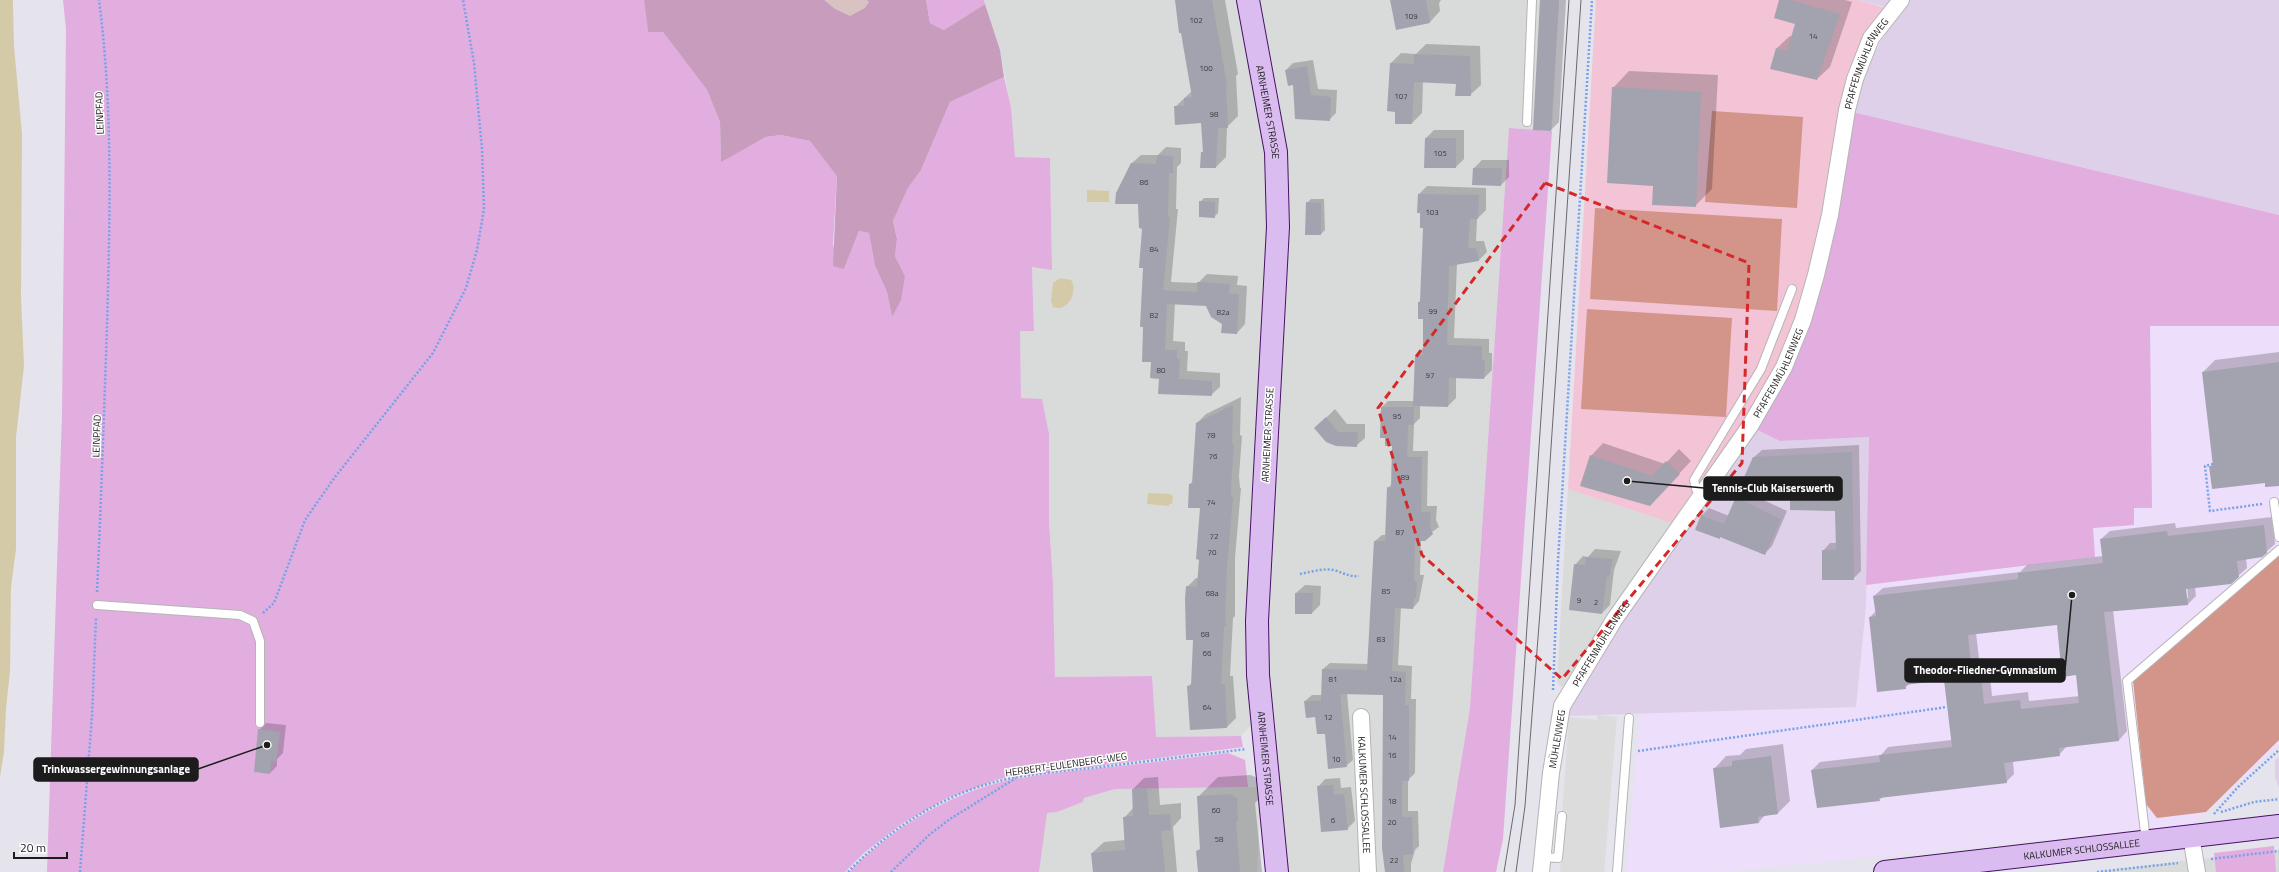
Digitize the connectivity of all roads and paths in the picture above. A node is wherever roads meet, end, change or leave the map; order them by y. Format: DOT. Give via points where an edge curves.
graph roads {
  1 [pos="99,0"];
  2 [pos="463,0"];
  3 [pos="1248,0"];
  4 [pos="1532,0"];
  5 [pos="1592,0"];
  6 [pos="1901,0"];
  7 [pos="1527,122"];
  8 [pos="1792,289"];
  9 [pos="2213,464"];
  10 [pos="1701,496"];
  11 [pos="2274,502"];
  12 [pos="2279,537"];
  13 [pos="2279,550"];
  14 [pos="1300,574"];
  15 [pos="1359,576"];
  16 [pos="97,605"];
  17 [pos="253,621"];
  18 [pos="1562,706"];
  19 [pos="1947,707"];
  20 [pos="1361,717"];
  21 [pos="1629,718"];
  22 [pos="260,723"];
  23 [pos="1264,746"];
  24 [pos="2279,750"];
  25 [pos="1626,753"];
  26 [pos="1018,777"];
  27 [pos="2238,788"];
  28 [pos="2279,799"];
  29 [pos="1562,816"];
  30 [pos="2207,816"];
  31 [pos="2279,826"];
  32 [pos="2191,836"];
  33 [pos="2146,842"];
  34 [pos="2279,851"];
  35 [pos="1541,865"];
  36 [pos="2196,866"];
  37 [pos="80,872"];
  38 [pos="848,872"];
  39 [pos="891,872"];
  40 [pos="1277,872"];
  41 [pos="1368,872"];
  42 [pos="1616,872"];
  43 [pos="1885,872"];
  44 [pos="2097,872"];
  1 -- 16 [label="path, LEINPFAD" via="107,114 109,244"];
  2 -- 17 [label="path" via="474,63 482,149 484,208 477,250 466,288 433,353 335,476 305,520 274,603"];
  3 -- 23 [label="main road, ARNHEIMER STRASSE" via="1272,125 1278,186 1257,621 1258,675"];
  4 -- 7 [label="lane"];
  5 -- 18 [label="path, MÜHLENWEG" via="1552,686"];
  6 -- 10 [label="street, PFAFFENMÜHLENWEG" via="1871,38 1856,79 1847,110 1830,215 1803,320 1784,367 1771,390 1750,426"];
  8 -- 10 [label="lane" via="1761,369 1694,480"];
  9 -- 11 [label="path" via="2205,466 2210,511"];
  10 -- 18 [label="street, PFAFFENMÜHLENWEG" via="1614,620"];
  11 -- 12 [label="lane"];
  13 -- 33 [label="lane" via="2127,681"];
  14 -- 15 [label="path" via="1323,569"];
  16 -- 17 [label="lane" via="240,615"];
  16 -- 37 [label="path, LEINPFAD" via="92,716"];
  17 -- 22 [label="lane" via="260,641"];
  18 -- 35 [label="street, MÜHLENWEG" via="1550,773"];
  19 -- 25 [label="path"];
  20 -- 41 [label="street, KALKUMER SCHLOSSALLEE"];
  21 -- 25 [label="lane"];
  23 -- 26 [label="path, HERBERT-EULENBERG-WEG"];
  23 -- 40 [label="main road, ARNHEIMER STRASSE"];
  24 -- 27 [label="path"];
  25 -- 42 [label="lane"];
  26 -- 38 [label="path, HERBERT-EULENBERG-WEG" via="978,787 928,809 882,840"];
  26 -- 39 [label="path" via="950,819 929,835"];
  28 -- 30 [label="path" via="2254,802"];
  29 -- 35 [label="lane" via="1558,858"];
  31 -- 32 [label="main road, KALKUMER SCHLOSSALLEE"];
  32 -- 33 [label="main road, KALKUMER SCHLOSSALLEE"];
  32 -- 36 [label="street"];
  33 -- 43 [label="main road, KALKUMER SCHLOSSALLEE"];
  34 -- 36 [label="path"];
  36 -- 44 [label="path"];
}
